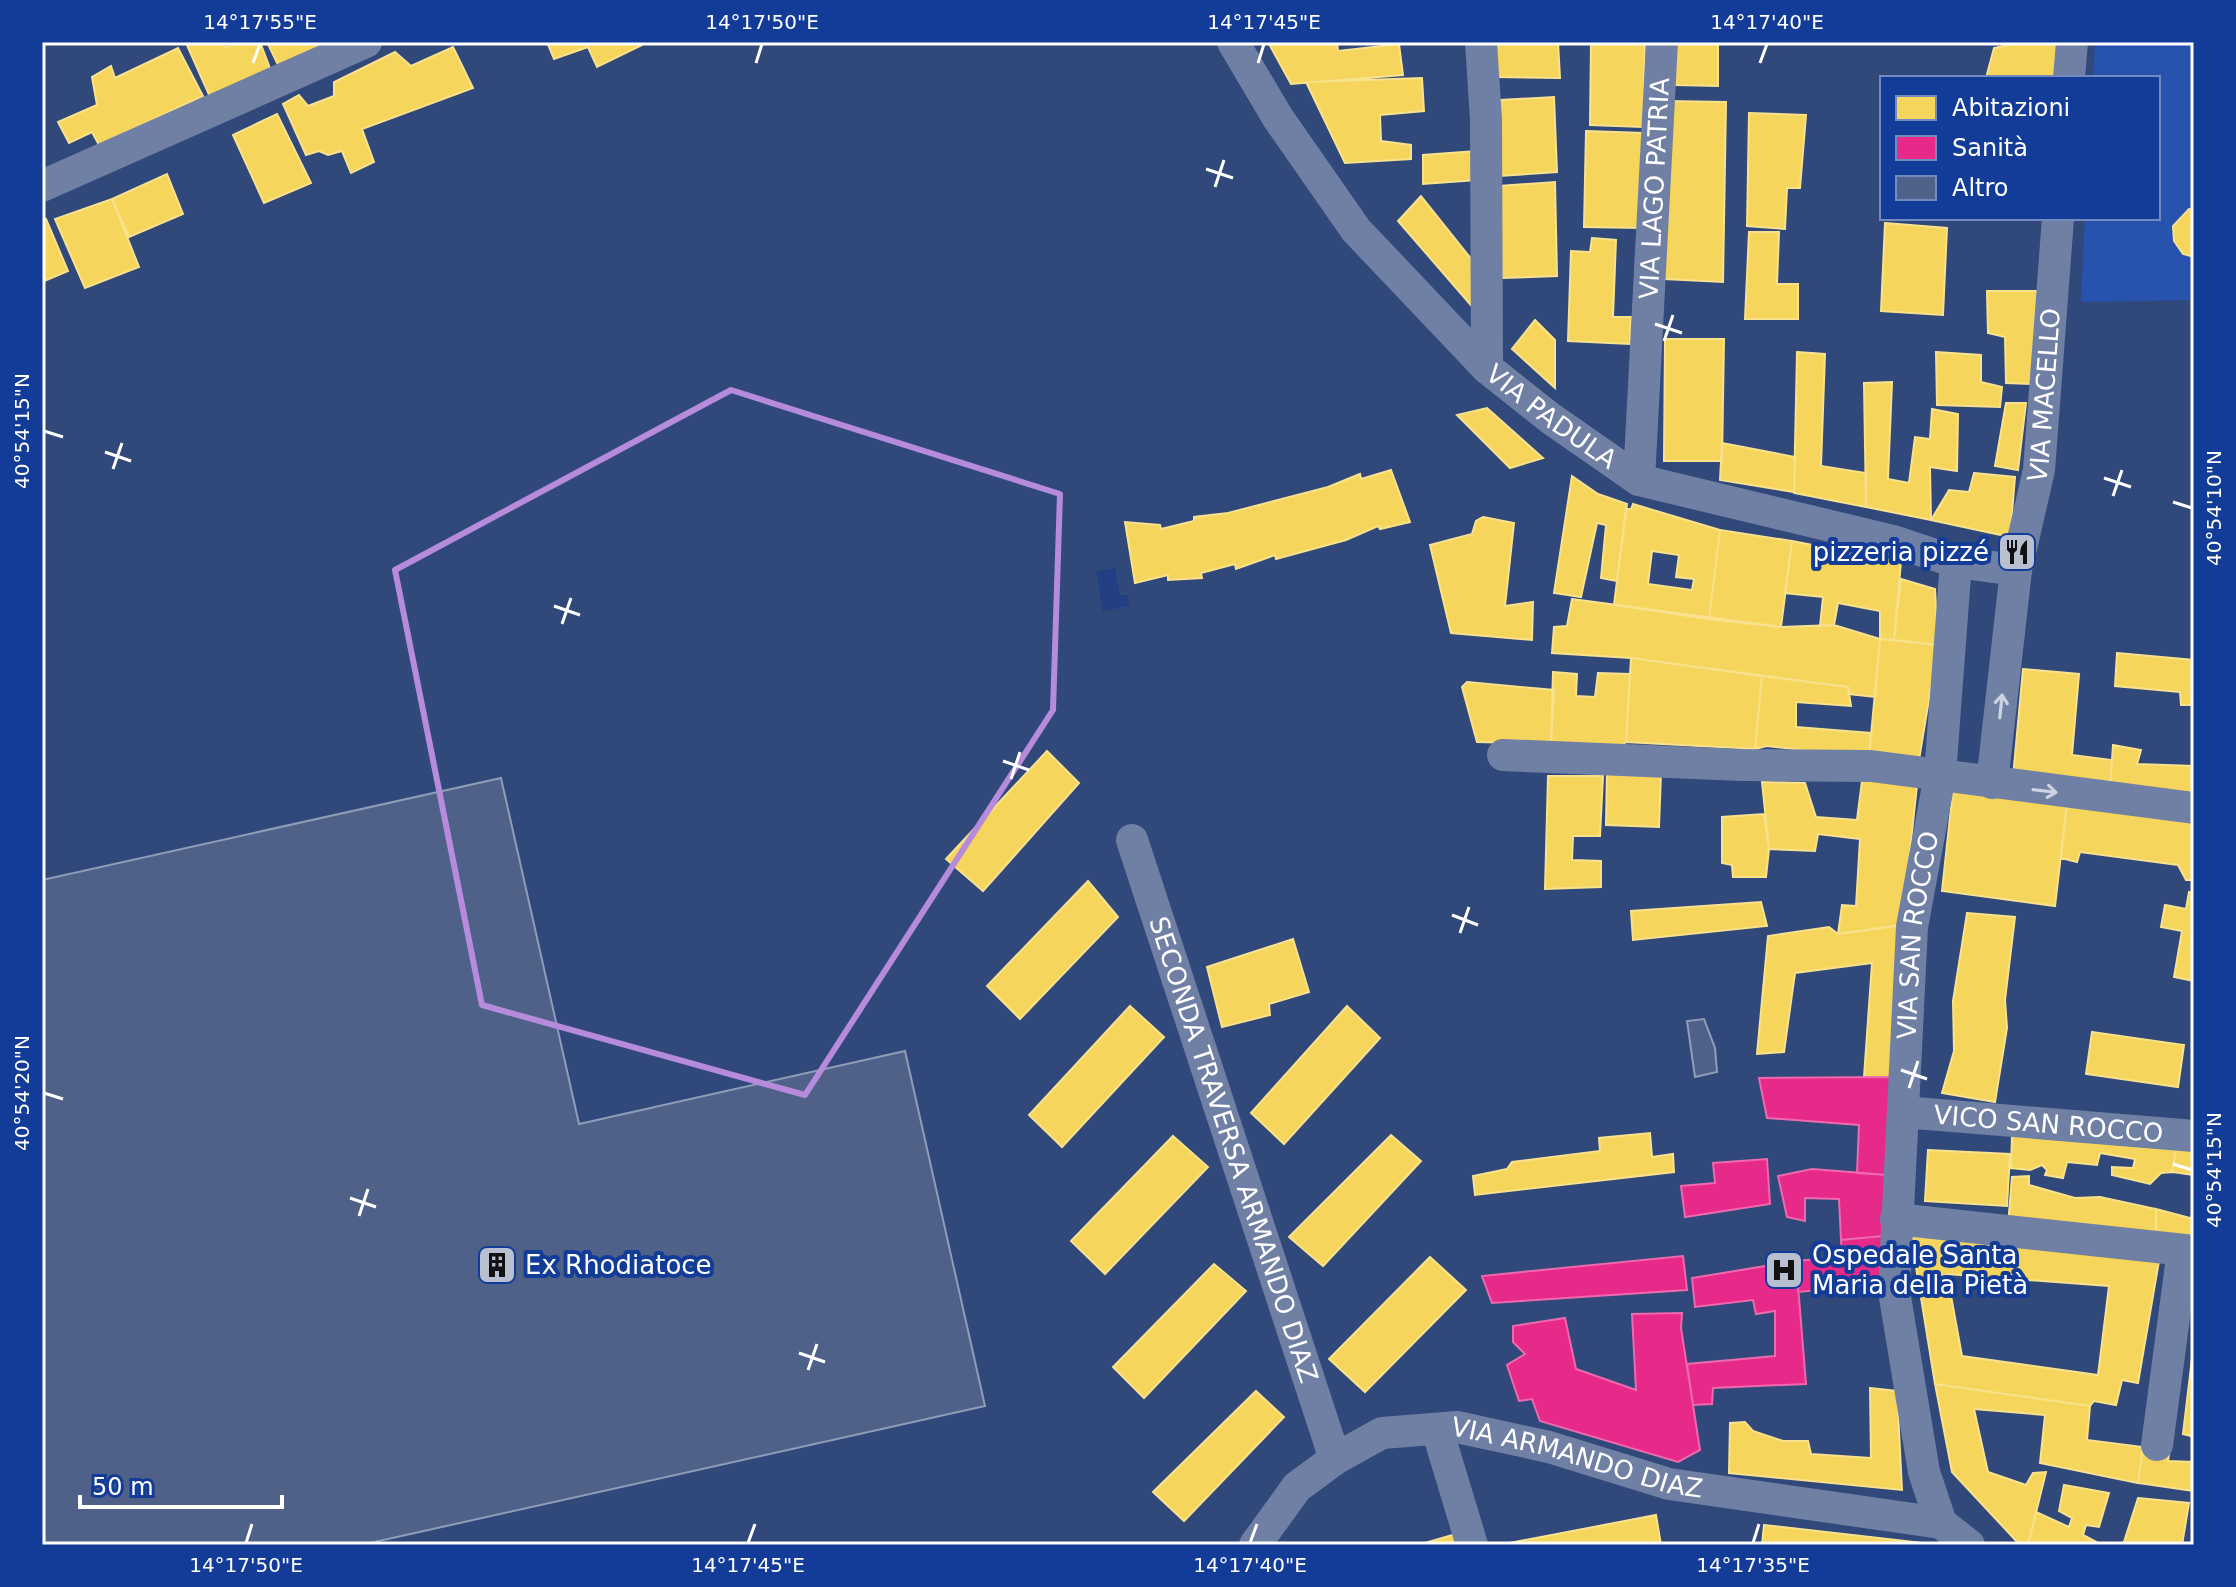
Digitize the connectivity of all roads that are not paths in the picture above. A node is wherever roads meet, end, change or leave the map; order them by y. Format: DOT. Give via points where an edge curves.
graph roads {
  1 [pos="366,42"];
  2 [pos="1233,42"];
  3 [pos="1481,42"];
  4 [pos="1662,42"];
  5 [pos="2072,42"];
  6 [pos="2069,76"];
  7 [pos="42,186"];
  8 [pos="2058,220"];
  9 [pos="1487,368"];
  10 [pos="1639,480"];
  11 [pos="1956,562"];
  12 [pos="2016,570"];
  13 [pos="1503,755"];
  14 [pos="1940,775"];
  15 [pos="1992,783"];
  16 [pos="2194,808"];
  17 [pos="1132,840"];
  18 [pos="1903,1112"];
  19 [pos="2194,1136"];
  20 [pos="1896,1219"];
  21 [pos="2188,1251"];
  22 [pos="1437,1429"];
  23 [pos="2157,1445"];
  24 [pos="1335,1459"];
  25 [pos="1941,1523"];
  26 [pos="1255,1545"];
  27 [pos="1472,1545"];
  28 [pos="1969,1545"];
  1 -- 7 [label="street"];
  2 -- 9 [label="street, VIA PADULA" via="1356,230"];
  3 -- 9 [label="street"];
  4 -- 10 [label="street, VIA LAGO PATRIA"];
  5 -- 6 [label="street"];
  8 -- 12 [label="street, VIA MACELLO" via="2039,470"];
  9 -- 10 [label="street, VIA PADULA"];
  10 -- 11 [label="street, VIA PADULA" via="1893,541"];
  11 -- 12 [label="street, VIA PADULA"];
  11 -- 14 [label="street, VIA SAN ROCCO"];
  15 -- 12 [label="street, VIA MACELLO, one-way"];
  13 -- 14 [label="street" via="1871,766"];
  14 -- 15 [label="street"];
  14 -- 18 [label="street, VIA SAN ROCCO" via="1912,927"];
  15 -- 16 [label="street, one-way"];
  17 -- 24 [label="street, SECONDA TRAVERSA ARMANDO DIAZ"];
  18 -- 19 [label="street, VICO SAN ROCCO"];
  18 -- 20 [label="street, VIA SAN ROCCO"];
  20 -- 21 [label="street"];
  20 -- 25 [label="street, VIA SAN ROCCO" via="1894,1291 1924,1472"];
  21 -- 23 [label="street"];
  22 -- 24 [label="street, VIA ARMANDO DIAZ" via="1382,1433"];
  22 -- 25 [label="street, VIA ARMANDO DIAZ" via="1457,1427 1549,1447 1669,1484"];
  22 -- 27 [label="street"];
  24 -- 26 [label="street, VIA ARMANDO DIAZ" via="1297,1487"];
  25 -- 28 [label="street"];
}
